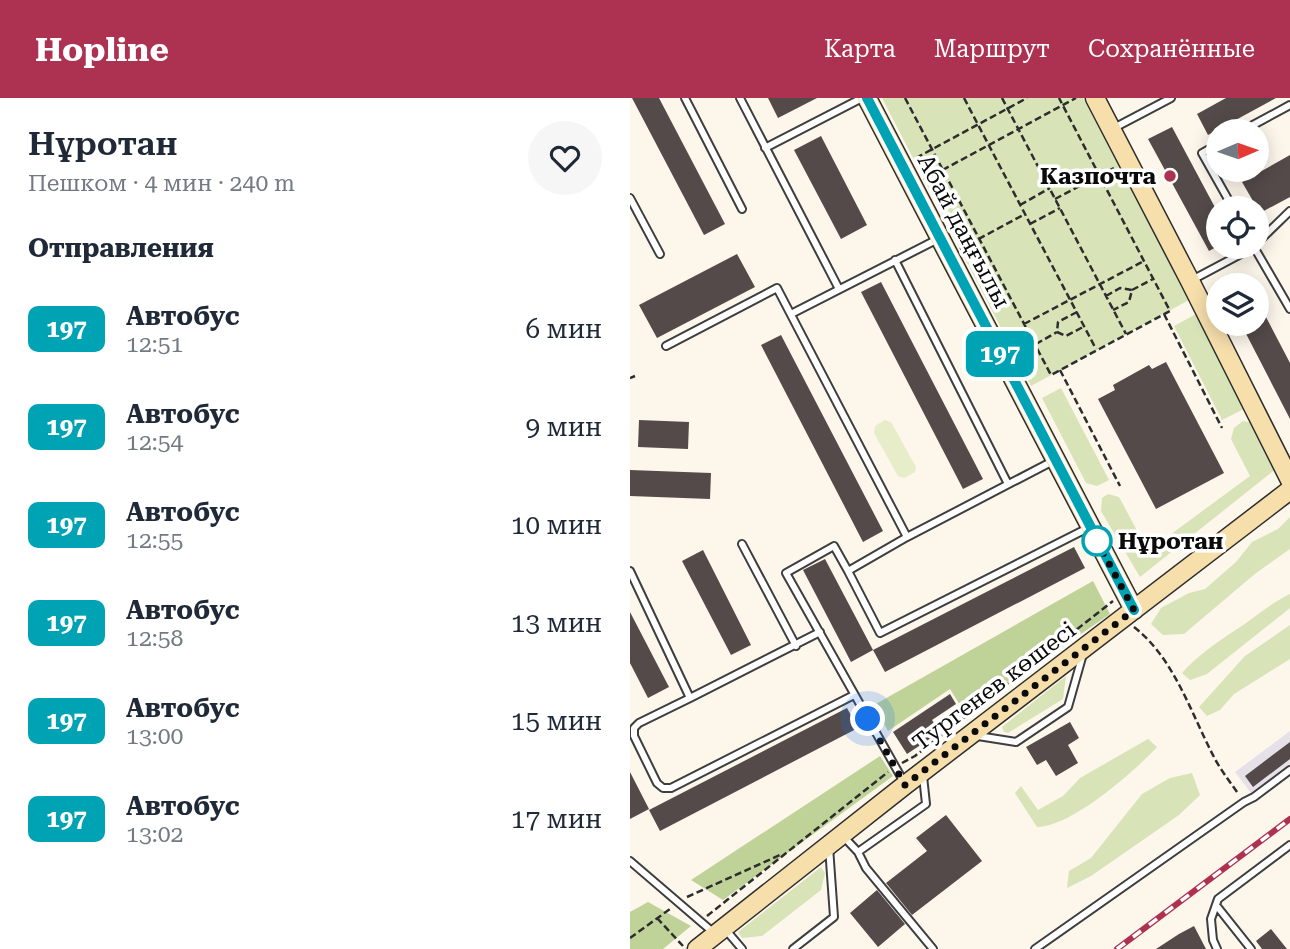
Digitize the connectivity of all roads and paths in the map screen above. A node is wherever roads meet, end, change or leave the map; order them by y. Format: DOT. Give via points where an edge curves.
graph roads {
  1 [pos="685,98"];
  2 [pos="740,98"];
  3 [pos="864,98"];
  4 [pos="905,98"];
  5 [pos="964,98"];
  6 [pos="1002,98"];
  7 [pos="1027,98"];
  8 [pos="1059,98"];
  9 [pos="1076,98"];
  10 [pos="1094,98"];
  11 [pos="1171,98"];
  12 [pos="1062,105"];
  13 [pos="1290,105"];
  14 [pos="1008,108"];
  15 [pos="1264,119"];
  16 [pos="978,125"];
  17 [pos="1018,129"];
  18 [pos="1111,130"];
  19 [pos="989,145"];
  20 [pos="765,148"];
  21 [pos="932,149"];
  22 [pos="913,160"];
  23 [pos="1118,165"];
  24 [pos="943,170"];
  25 [pos="1099,176"];
  26 [pos="924,180"];
  27 [pos="1050,188"];
  28 [pos="630,198"];
  29 [pos="1055,199"];
  30 [pos="1020,205"];
  31 [pos="1060,208"];
  32 [pos="742,209"];
  33 [pos="1290,211"];
  34 [pos="1025,214"];
  35 [pos="1030,224"];
  36 [pos="1269,231"];
  37 [pos="940,238"];
  38 [pos="979,239"];
  39 [pos="960,249"];
  40 [pos="660,254"];
  41 [pos="1230,259"];
  42 [pos="1261,259"];
  43 [pos="895,260"];
  44 [pos="1144,261"];
  45 [pos="1153,279"];
  46 [pos="1190,281"];
  47 [pos="1100,284"];
  48 [pos="839,289"];
  49 [pos="1132,290"];
  50 [pos="1106,296"];
  51 [pos="1070,300"];
  52 [pos="1290,309"];
  53 [pos="1113,310"];
  54 [pos="1076,312"];
  55 [pos="791,314"];
  56 [pos="1164,314"];
  57 [pos="1024,324"];
  58 [pos="1084,327"];
  59 [pos="1057,332"];
  60 [pos="1126,334"];
  61 [pos="1034,344"];
  62 [pos="666,346"];
  63 [pos="1097,350"];
  64 [pos="1060,370"];
  65 [pos="635,376"];
  66 [pos="630,378"];
  67 [pos="1222,428"];
  68 [pos="1055,460"];
  69 [pos="1290,480"];
  70 [pos="1007,484"];
  71 [pos="1120,486"];
  72 [pos="1290,490"];
  73 [pos="1090,527"];
  74 [pos="907,537"];
  75 [pos="742,544"];
  76 [pos="630,571"];
  77 [pos="848,571"];
  78 [pos="1113,601"];
  79 [pos="1128,615"];
  80 [pos="820,632"];
  81 [pos="796,646"];
  82 [pos="1084,648"];
  83 [pos="854,695"];
  84 [pos="690,698"];
  85 [pos="972,734"];
  86 [pos="895,767"];
  87 [pos="1290,770"];
  88 [pos="922,772"];
  89 [pos="905,785"];
  90 [pos="1244,802"];
  91 [pos="836,840"];
  92 [pos="1290,845"];
  93 [pos="786,852"];
  94 [pos="858,852"];
  95 [pos="630,861"];
  96 [pos="678,903"];
  97 [pos="1216,905"];
  98 [pos="657,918"];
  99 [pos="700,921"];
  100 [pos="720,931"];
  101 [pos="630,938"];
  102 [pos="686,949"];
  103 [pos="697,949"];
  104 [pos="742,949"];
  105 [pos="793,949"];
  106 [pos="933,949"];
  107 [pos="1035,949"];
  108 [pos="1217,949"];
  109 [pos="1251,949"];
  1 -- 32 [label="lane"];
  2 -- 20 [label="lane"];
  3 -- 20 [label="lane"];
  3 -- 37 [label="main road, Абай даңғылы"];
  4 -- 21 [label="path"];
  5 -- 16 [label="path"];
  6 -- 14 [label="path"];
  7 -- 14 [label="path"];
  8 -- 12 [label="path"];
  9 -- 12 [label="path"];
  10 -- 18 [label="main road"];
  11 -- 18 [label="lane"];
  12 -- 17 [label="path"];
  12 -- 25 [label="path"];
  13 -- 15 [label="lane"];
  14 -- 16 [label="path"];
  14 -- 17 [label="path"];
  16 -- 19 [label="path"];
  16 -- 21 [label="path"];
  17 -- 19 [label="path"];
  17 -- 27 [label="path"];
  18 -- 46 [label="main road"];
  19 -- 24 [label="path"];
  19 -- 30 [label="path"];
  20 -- 48 [label="lane"];
  21 -- 22 [label="path"];
  21 -- 24 [label="path"];
  23 -- 25 [label="path"];
  24 -- 26 [label="path"];
  24 -- 38 [label="path"];
  25 -- 29 [label="path"];
  25 -- 44 [label="path"];
  27 -- 29 [label="path"];
  27 -- 30 [label="path"];
  28 -- 40 [label="lane"];
  29 -- 31 [label="path"];
  30 -- 34 [label="path"];
  31 -- 35 [label="path"];
  31 -- 47 [label="path"];
  33 -- 36 [label="lane"];
  34 -- 35 [label="path"];
  34 -- 38 [label="path"];
  35 -- 51 [label="path"];
  37 -- 43 [label="lane"];
  37 -- 68 [label="main road, Абай даңғылы"];
  38 -- 39 [label="path"];
  38 -- 57 [label="path"];
  41 -- 46 [label="lane"];
  42 -- 52 [label="lane"];
  43 -- 48 [label="lane"];
  43 -- 70 [label="lane"];
  44 -- 45 [label="path"];
  44 -- 47 [label="path"];
  45 -- 49 [label="path"];
  45 -- 56 [label="path" via="1170,311"];
  46 -- 69 [label="main road"];
  47 -- 50 [label="path"];
  47 -- 51 [label="path"];
  48 -- 55 [label="lane"];
  49 -- 50 [label="path" via="1120,288"];
  49 -- 53 [label="path" via="1129,302"];
  50 -- 53 [label="path"];
  51 -- 54 [label="path"];
  51 -- 57 [label="path"];
  53 -- 60 [label="path"];
  54 -- 58 [label="path"];
  54 -- 59 [label="path" via="1058,322"];
  55 -- 62 [label="lane" via="777,288"];
  55 -- 74 [label="lane"];
  56 -- 60 [label="path"];
  56 -- 67 [label="path"];
  57 -- 61 [label="path"];
  58 -- 59 [label="path" via="1066,336"];
  58 -- 63 [label="path"];
  59 -- 61 [label="path"];
  60 -- 63 [label="path"];
  61 -- 64 [label="path" via="1051,375"];
  63 -- 64 [label="path"];
  64 -- 71 [label="path"];
  65 -- 66 [label="path"];
  68 -- 70 [label="lane"];
  68 -- 73 [label="main road, Абай даңғылы"];
  70 -- 74 [label="lane"];
  72 -- 79 [label="main road, Тургенев көшесі"];
  73 -- 77 [label="lane" via="880,633"];
  73 -- 79 [label="main road, Абай даңғылы"];
  74 -- 77 [label="lane"];
  75 -- 81 [label="lane"];
  76 -- 84 [label="lane"];
  77 -- 80 [label="lane" via="834,546 786,573"];
  78 -- 86 [label="path" via="915,757"];
  79 -- 82 [label="main road, Тургенев көшесі"];
  79 -- 90 [label="path" via="1165,660 1216,761"];
  80 -- 81 [label="lane"];
  80 -- 83 [label="lane"];
  81 -- 84 [label="lane"];
  82 -- 85 [label="main road, Тургенев көшесі"];
  82 -- 85 [label="lane" via="1068,707 1016,742"];
  83 -- 84 [label="lane" via="671,788 663,788 634,728"];
  83 -- 86 [label="lane"];
  85 -- 88 [label="main road, Тургенев көшесі"];
  86 -- 89 [label="lane"];
  86 -- 93 [label="path"];
  87 -- 90 [label="lane"];
  88 -- 89 [label="main road, Тургенев көшесі"];
  88 -- 94 [label="lane" via="926,804"];
  89 -- 91 [label="main road, Тургенев көшесі"];
  90 -- 107 [label="lane"];
  91 -- 94 [label="lane"];
  91 -- 100 [label="main road, Тургенев көшесі"];
  91 -- 105 [label="lane" via="834,917"];
  92 -- 97 [label="lane" via="1218,898"];
  93 -- 96 [label="path"];
  93 -- 99 [label="path"];
  94 -- 106 [label="lane"];
  95 -- 96 [label="lane"];
  96 -- 98 [label="path"];
  96 -- 99 [label="lane"];
  97 -- 108 [label="lane" via="1211,919"];
  97 -- 109 [label="lane"];
  98 -- 101 [label="path"];
  98 -- 102 [label="path"];
  99 -- 100 [label="lane"];
  100 -- 103 [label="main road, Тургенев көшесі"];
  100 -- 104 [label="lane"];
}
